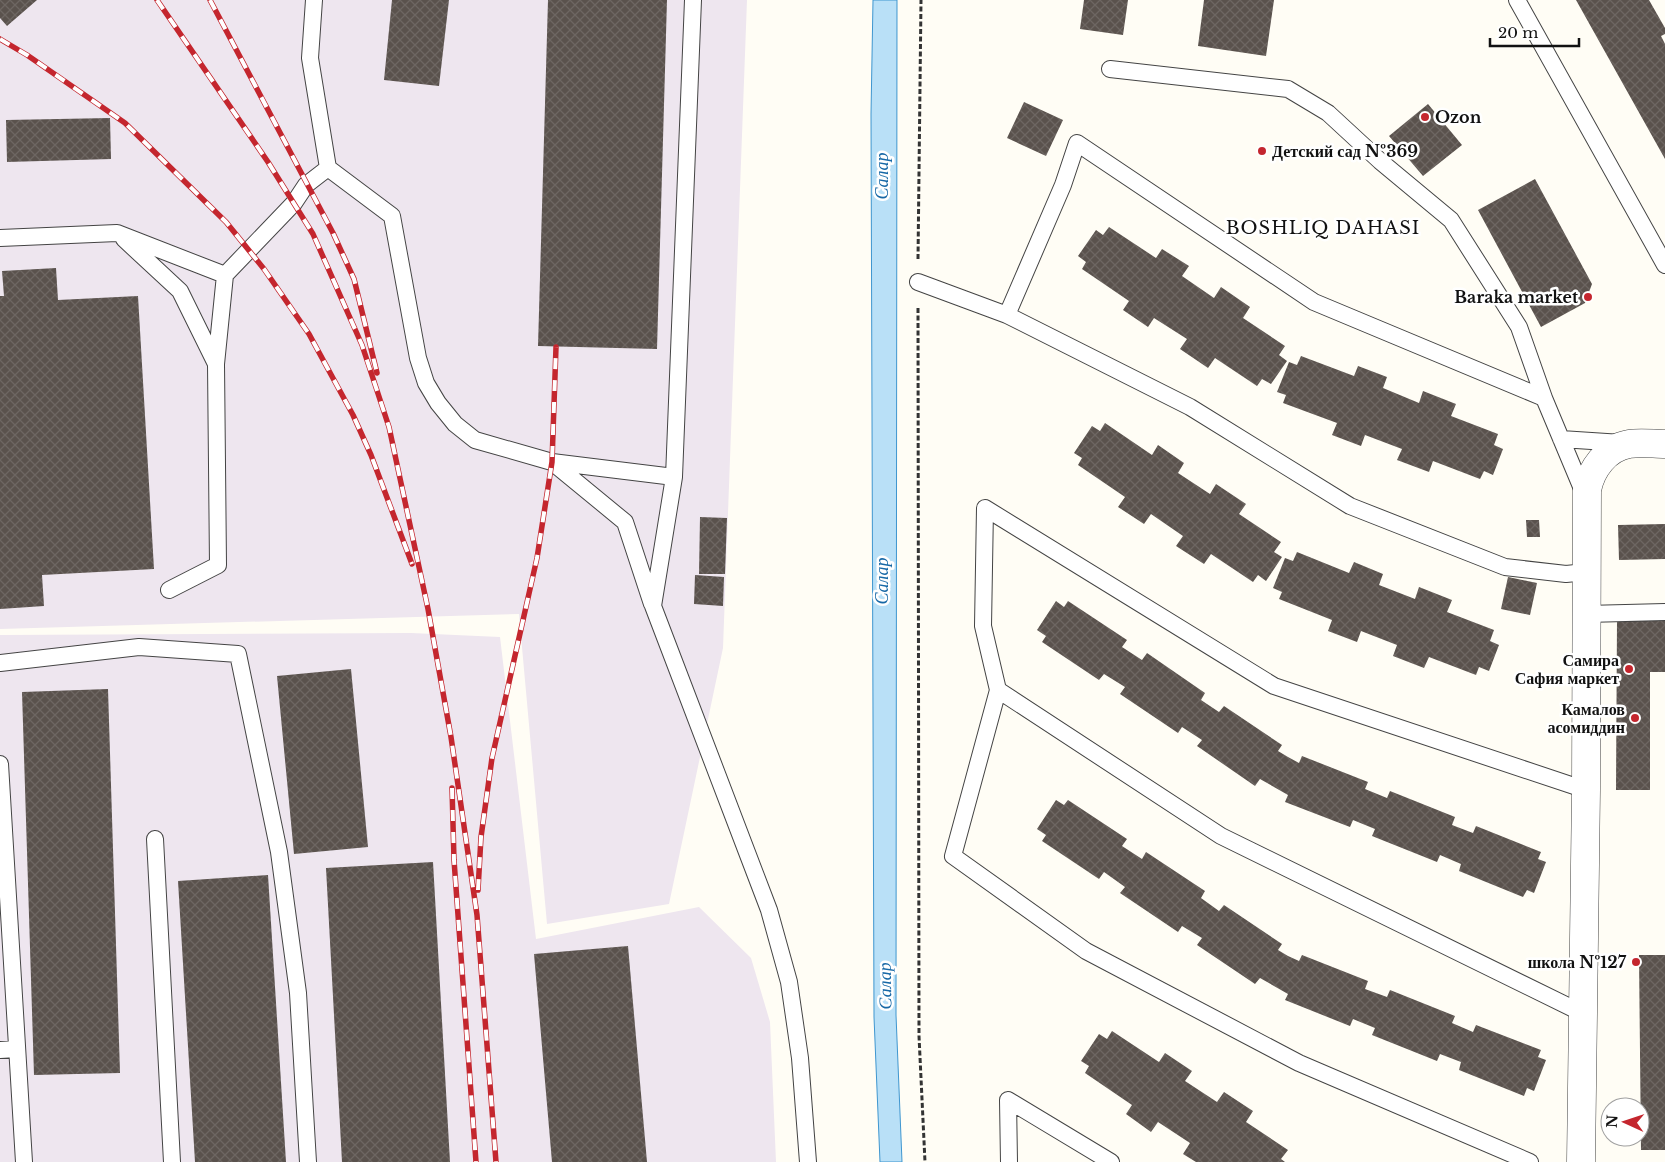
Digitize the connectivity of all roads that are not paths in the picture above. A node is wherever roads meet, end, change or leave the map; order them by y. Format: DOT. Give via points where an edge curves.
graph roads {
  1 [pos="314,0"];
  2 [pos="693,0"];
  3 [pos="1517,0"];
  4 [pos="1110,70"];
  5 [pos="328,168"];
  6 [pos="118,233"];
  7 [pos="0,238"];
  8 [pos="1665,265"];
  9 [pos="225,275"];
  10 [pos="918,282"];
  11 [pos="1007,315"];
  12 [pos="216,364"];
  13 [pos="1544,398"];
  14 [pos="1561,439"];
  15 [pos="1629,444"];
  16 [pos="1665,444"];
  17 [pos="552,462"];
  18 [pos="674,476"];
  19 [pos="1587,500"];
  20 [pos="1586,572"];
  21 [pos="169,590"];
  22 [pos="653,606"];
  23 [pos="1665,612"];
  24 [pos="1586,614"];
  25 [pos="0,663"];
  26 [pos="998,690"];
  27 [pos="0,764"];
  28 [pos="1586,790"];
  29 [pos="155,839"];
  30 [pos="1582,1013"];
  31 [pos="17,1049"];
  32 [pos="0,1050"];
  33 [pos="24,1162"];
  34 [pos="172,1162"];
  35 [pos="308,1162"];
  36 [pos="808,1162"];
  37 [pos="1009,1162"];
  38 [pos="1111,1162"];
  39 [pos="1530,1162"];
  40 [pos="1581,1162"];
  1 -- 5 [label="lane" via="310,58"];
  2 -- 18 [label="lane"];
  3 -- 8 [label="lane"];
  4 -- 13 [label="lane" via="1288,89 1328,113 1451,220 1519,327"];
  5 -- 9 [label="lane" via="306,185 294,203"];
  5 -- 17 [label="lane" via="392,216 418,358 426,383 438,403 455,424 475,440"];
  6 -- 7 [label="lane"];
  6 -- 9 [label="lane"];
  6 -- 12 [label="lane" via="180,291"];
  9 -- 12 [label="lane"];
  10 -- 11 [label="lane"];
  11 -- 13 [label="lane" via="1063,185 1077,143 1314,302"];
  11 -- 20 [label="lane" via="1190,407 1350,506 1505,567 1566,574"];
  12 -- 21 [label="lane" via="218,564"];
  13 -- 14 [label="lane"];
  14 -- 15 [label="lane"];
  14 -- 19 [label="lane"];
  15 -- 16 [label="street"];
  15 -- 19 [label="street" via="1604,457 1598,464 1589,481"];
  17 -- 18 [label="lane"];
  17 -- 22 [label="lane" via="625,522"];
  18 -- 22 [label="lane"];
  19 -- 20 [label="street"];
  20 -- 24 [label="street"];
  22 -- 36 [label="lane" via="768,910 781,955 800,1058"];
  23 -- 24 [label="lane"];
  24 -- 28 [label="street"];
  25 -- 35 [label="lane" via="139,646 238,654 279,852 298,994"];
  26 -- 28 [label="lane" via="983,626 985,508 1274,686"];
  26 -- 30 [label="lane" via="1221,836"];
  26 -- 39 [label="lane" via="953,856 1086,951 1299,1063"];
  27 -- 31 [label="lane"];
  28 -- 30 [label="street"];
  29 -- 34 [label="lane"];
  30 -- 40 [label="street"];
  31 -- 32 [label="lane"];
  31 -- 33 [label="lane"];
  37 -- 38 [label="lane" via="1008,1100"];
}
